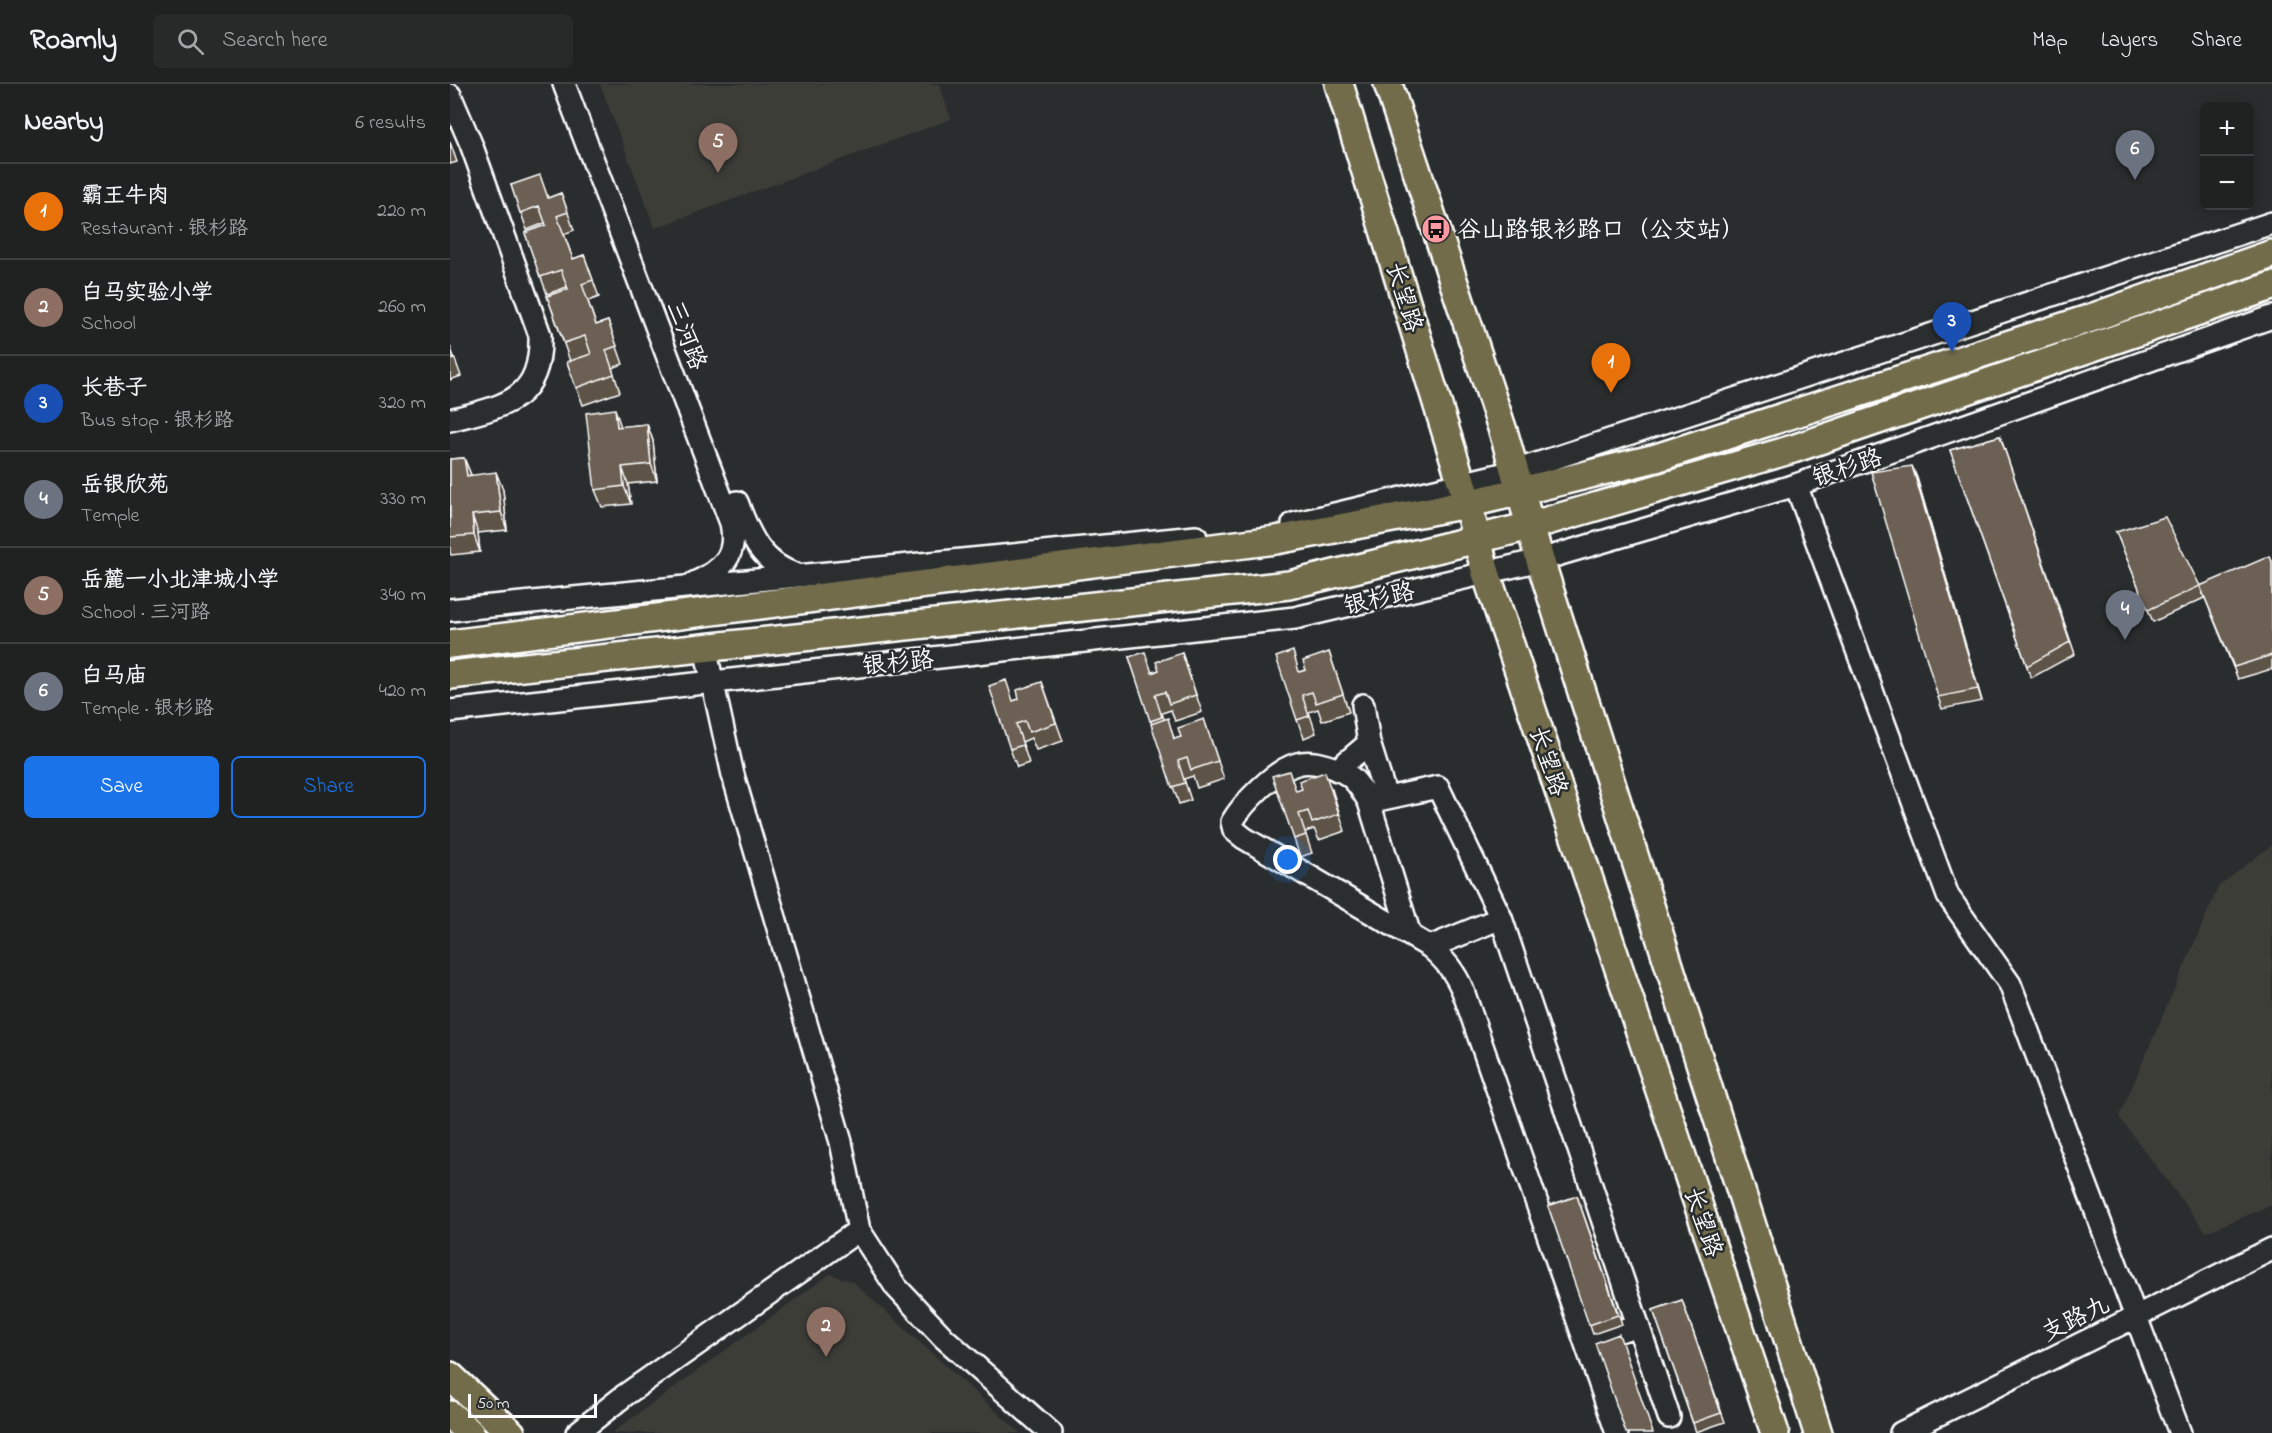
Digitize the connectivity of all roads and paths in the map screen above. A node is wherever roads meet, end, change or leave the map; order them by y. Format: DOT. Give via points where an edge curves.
graph roads {
  1 [pos="564,84"];
  2 [pos="579,84"];
  3 [pos="1339,84"];
  4 [pos="1388,84"];
  5 [pos="450,95"];
  6 [pos="2272,223"];
  7 [pos="2272,254"];
  8 [pos="2272,286"];
  9 [pos="2272,317"];
  10 [pos="450,420"];
  11 [pos="1518,482"];
  12 [pos="1796,485"];
  13 [pos="1465,494"];
  14 [pos="1530,526"];
  15 [pos="1478,539"];
  16 [pos="1540,560"];
  17 [pos="1486,573"];
  18 [pos="799,576"];
  19 [pos="687,586"];
  20 [pos="454,603"];
  21 [pos="450,644"];
  22 [pos="705,648"];
  23 [pos="450,675"];
  24 [pos="712,682"];
  25 [pos="1363,705"];
  26 [pos="450,711"];
  27 [pos="1369,743"];
  28 [pos="1337,770"];
  29 [pos="1377,799"];
  30 [pos="1501,918"];
  31 [pos="1410,935"];
  32 [pos="1430,947"];
  33 [pos="859,1230"];
  34 [pos="2272,1249"];
  35 [pos="2135,1317"];
  36 [pos="1638,1325"];
  37 [pos="1586,1342"];
  38 [pos="450,1376"];
  39 [pos="450,1415"];
  40 [pos="1669,1417"];
  41 [pos="470,1433"];
  42 [pos="511,1433"];
  43 [pos="578,1433"];
  44 [pos="1051,1433"];
  45 [pos="1617,1433"];
  46 [pos="1775,1433"];
  47 [pos="1818,1433"];
  48 [pos="1901,1433"];
  49 [pos="2180,1433"];
  1 -- 19 [label="street, 三河路" via="731,523 734,538 730,554 713,573"];
  2 -- 18 [label="street, 三河路" via="747,528 774,565"];
  3 -- 13 [label="main road, 长望路"];
  4 -- 11 [label="main road, 长望路"];
  5 -- 10 [label="street" via="540,335 541,355 527,389 496,408"];
  6 -- 11 [label="street"];
  7 -- 11 [label="main road" via="2088,319 1656,458"];
  8 -- 14 [label="main road, 银杉路" via="1793,449"];
  9 -- 12 [label="street, 银杉路"];
  11 -- 13 [label="main road"];
  11 -- 14 [label="main road, 长望路"];
  12 -- 16 [label="street, 银杉路"];
  12 -- 35 [label="street" via="1948,896 2010,984"];
  13 -- 15 [label="main road, 长望路"];
  13 -- 18 [label="street" via="1279,528"];
  13 -- 21 [label="main road" via="1276,540"];
  14 -- 15 [label="main road, 银杉路"];
  14 -- 16 [label="main road, 长望路"];
  15 -- 17 [label="main road, 长望路"];
  15 -- 22 [label="main road, 银杉路" via="1289,585"];
  16 -- 17 [label="street, 银杉路"];
  16 -- 47 [label="main road, 长望路"];
  17 -- 24 [label="street, 银杉路" via="1295,618"];
  17 -- 46 [label="main road, 长望路"];
  18 -- 19 [label="street"];
  19 -- 20 [label="street"];
  22 -- 23 [label="main road, 银杉路"];
  22 -- 24 [label="street"];
  24 -- 26 [label="street, 银杉路"];
  24 -- 33 [label="street" via="733,775 841,1143"];
  25 -- 27 [label="street"];
  27 -- 28 [label="street"];
  27 -- 29 [label="street"];
  28 -- 29 [label="street"];
  28 -- 31 [label="street" via="1310,763 1288,767 1239,810 1232,822 1234,830"];
  29 -- 30 [label="street" via="1438,787"];
  29 -- 31 [label="street"];
  30 -- 32 [label="street"];
  30 -- 36 [label="street"];
  31 -- 32 [label="street"];
  32 -- 37 [label="street" via="1445,959 1463,991"];
  33 -- 43 [label="street" via="625,1395"];
  33 -- 44 [label="street" via="896,1287 944,1338"];
  34 -- 35 [label="street, 支路九"];
  35 -- 48 [label="street, 支路九"];
  35 -- 49 [label="street"];
  36 -- 37 [label="street"];
  36 -- 40 [label="street"];
  37 -- 45 [label="street"];
  38 -- 42 [label="main road"];
  39 -- 41 [label="main road"];
}
